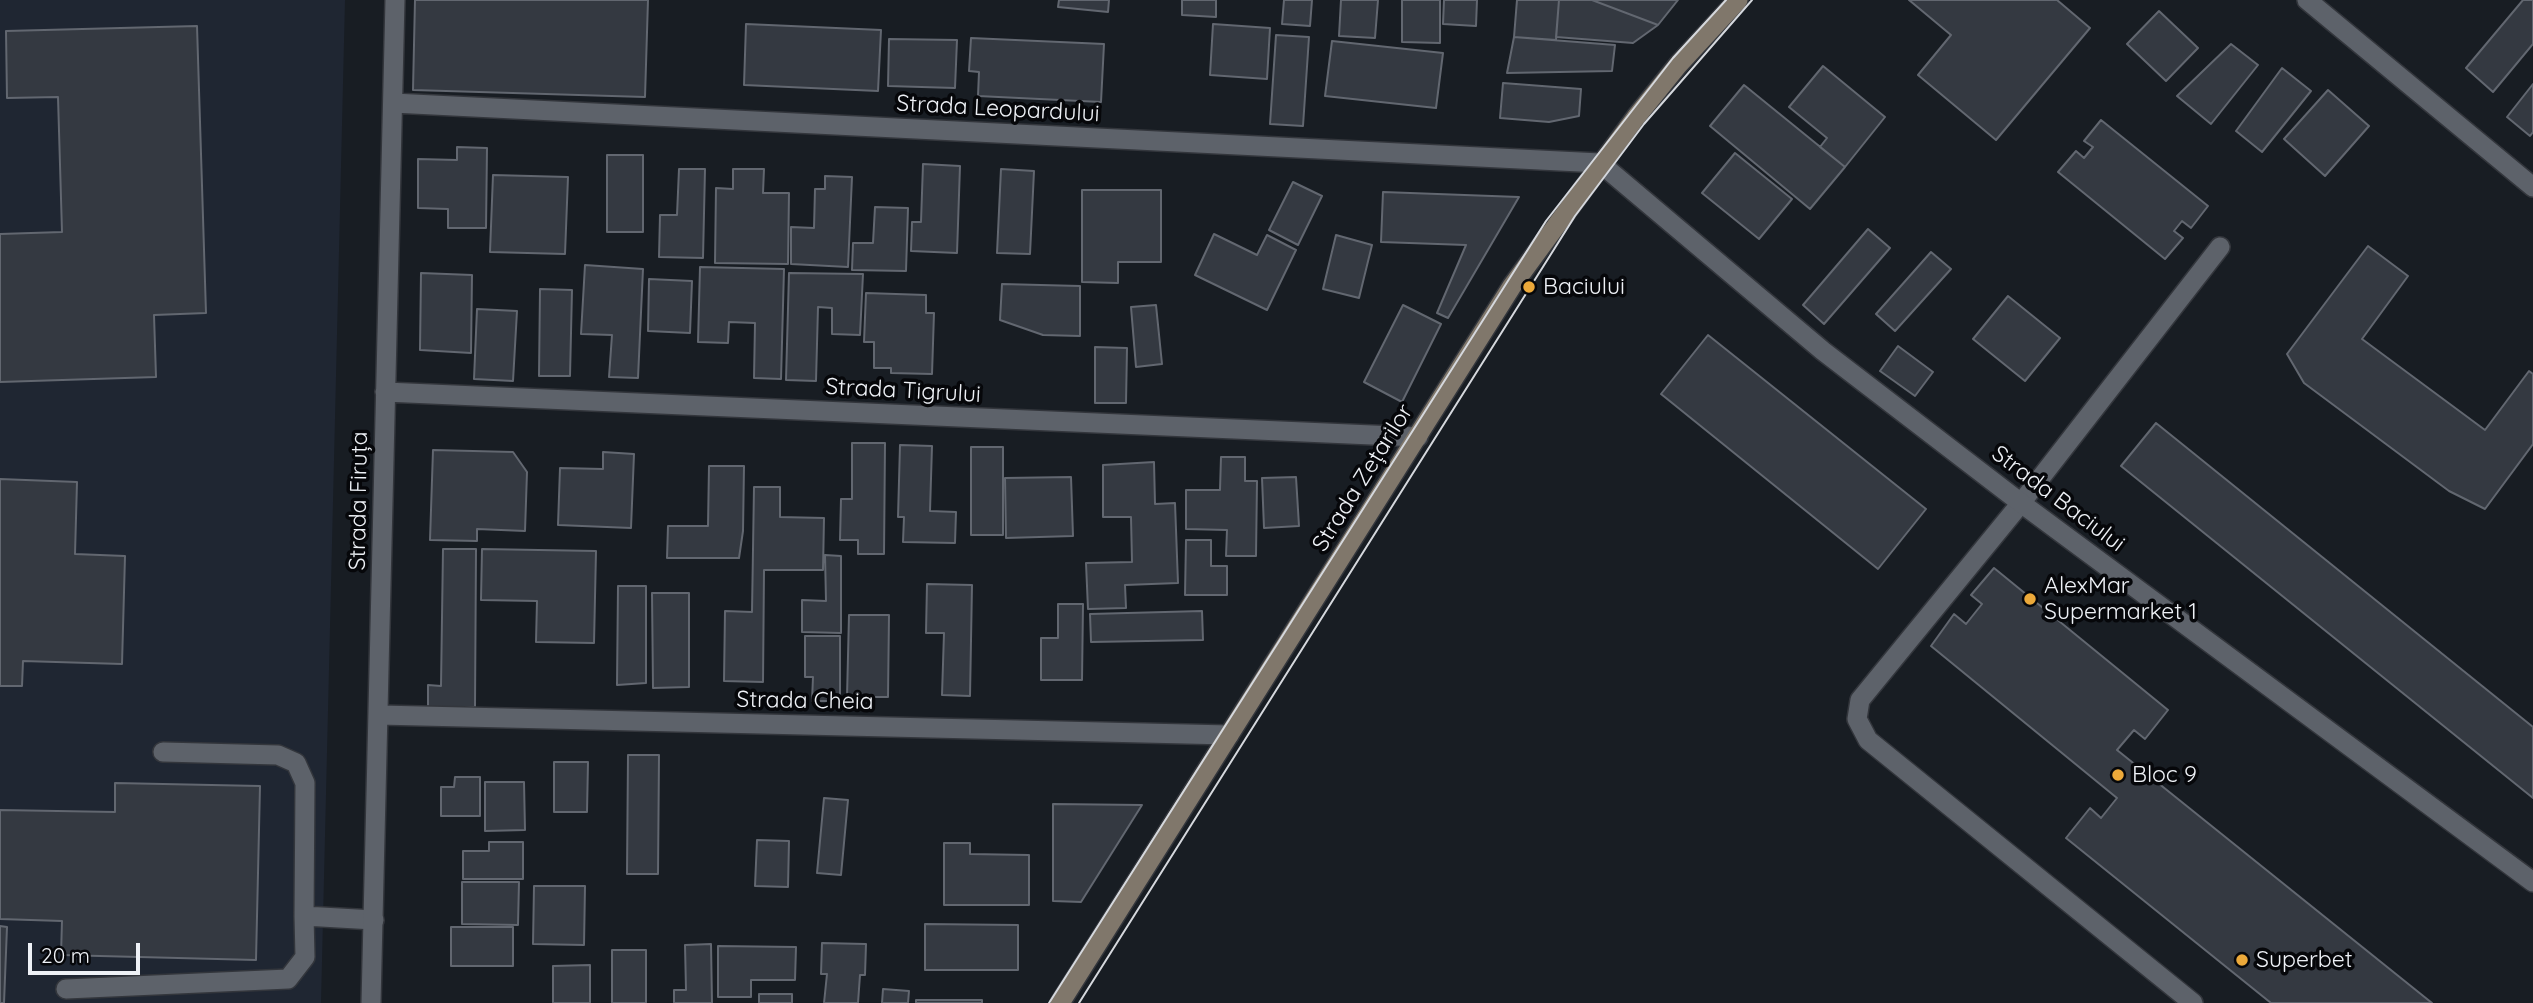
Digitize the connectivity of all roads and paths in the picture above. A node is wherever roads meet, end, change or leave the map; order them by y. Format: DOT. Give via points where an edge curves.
graph roads {
  1 [pos="395,0"];
  2 [pos="1738,0"];
  3 [pos="2307,0"];
  4 [pos="393,103"];
  5 [pos="1600,163"];
  6 [pos="2533,187"];
  7 [pos="2220,247"];
  8 [pos="385,392"];
  9 [pos="1418,437"];
  10 [pos="2021,503"];
  11 [pos="379,715"];
  12 [pos="1229,735"];
  13 [pos="163,752"];
  14 [pos="2533,882"];
  15 [pos="304,916"];
  16 [pos="373,920"];
  17 [pos="66,989"];
  18 [pos="371,1003"];
  19 [pos="1059,1003"];
  20 [pos="2193,1003"];
  1 -- 4 [label="street, Strada Firuța"];
  2 -- 5 [label="main road, Strada Zețarilor" via="1678,65"];
  3 -- 6 [label="street"];
  4 -- 5 [label="street, Strada Leopardului"];
  4 -- 8 [label="street, Strada Firuța"];
  5 -- 9 [label="main road, Strada Zețarilor" via="1512,286"];
  5 -- 10 [label="street, Strada Baciului" via="1823,351"];
  7 -- 10 [label="street"];
  8 -- 9 [label="street, Strada Tigrului"];
  8 -- 11 [label="street, Strada Firuța"];
  9 -- 12 [label="main road, Strada Zețarilor"];
  10 -- 14 [label="street, Strada Baciului"];
  10 -- 20 [label="street" via="1860,700 1857,719 1868,740"];
  11 -- 12 [label="street, Strada Cheia"];
  11 -- 16 [label="street, Strada Firuța"];
  12 -- 19 [label="main road, Strada Zețarilor"];
  13 -- 15 [label="street" via="278,755 296,763 305,783"];
  15 -- 16 [label="street"];
  15 -- 17 [label="street" via="305,957 288,979"];
  16 -- 18 [label="street, Strada Firuța"];
}
